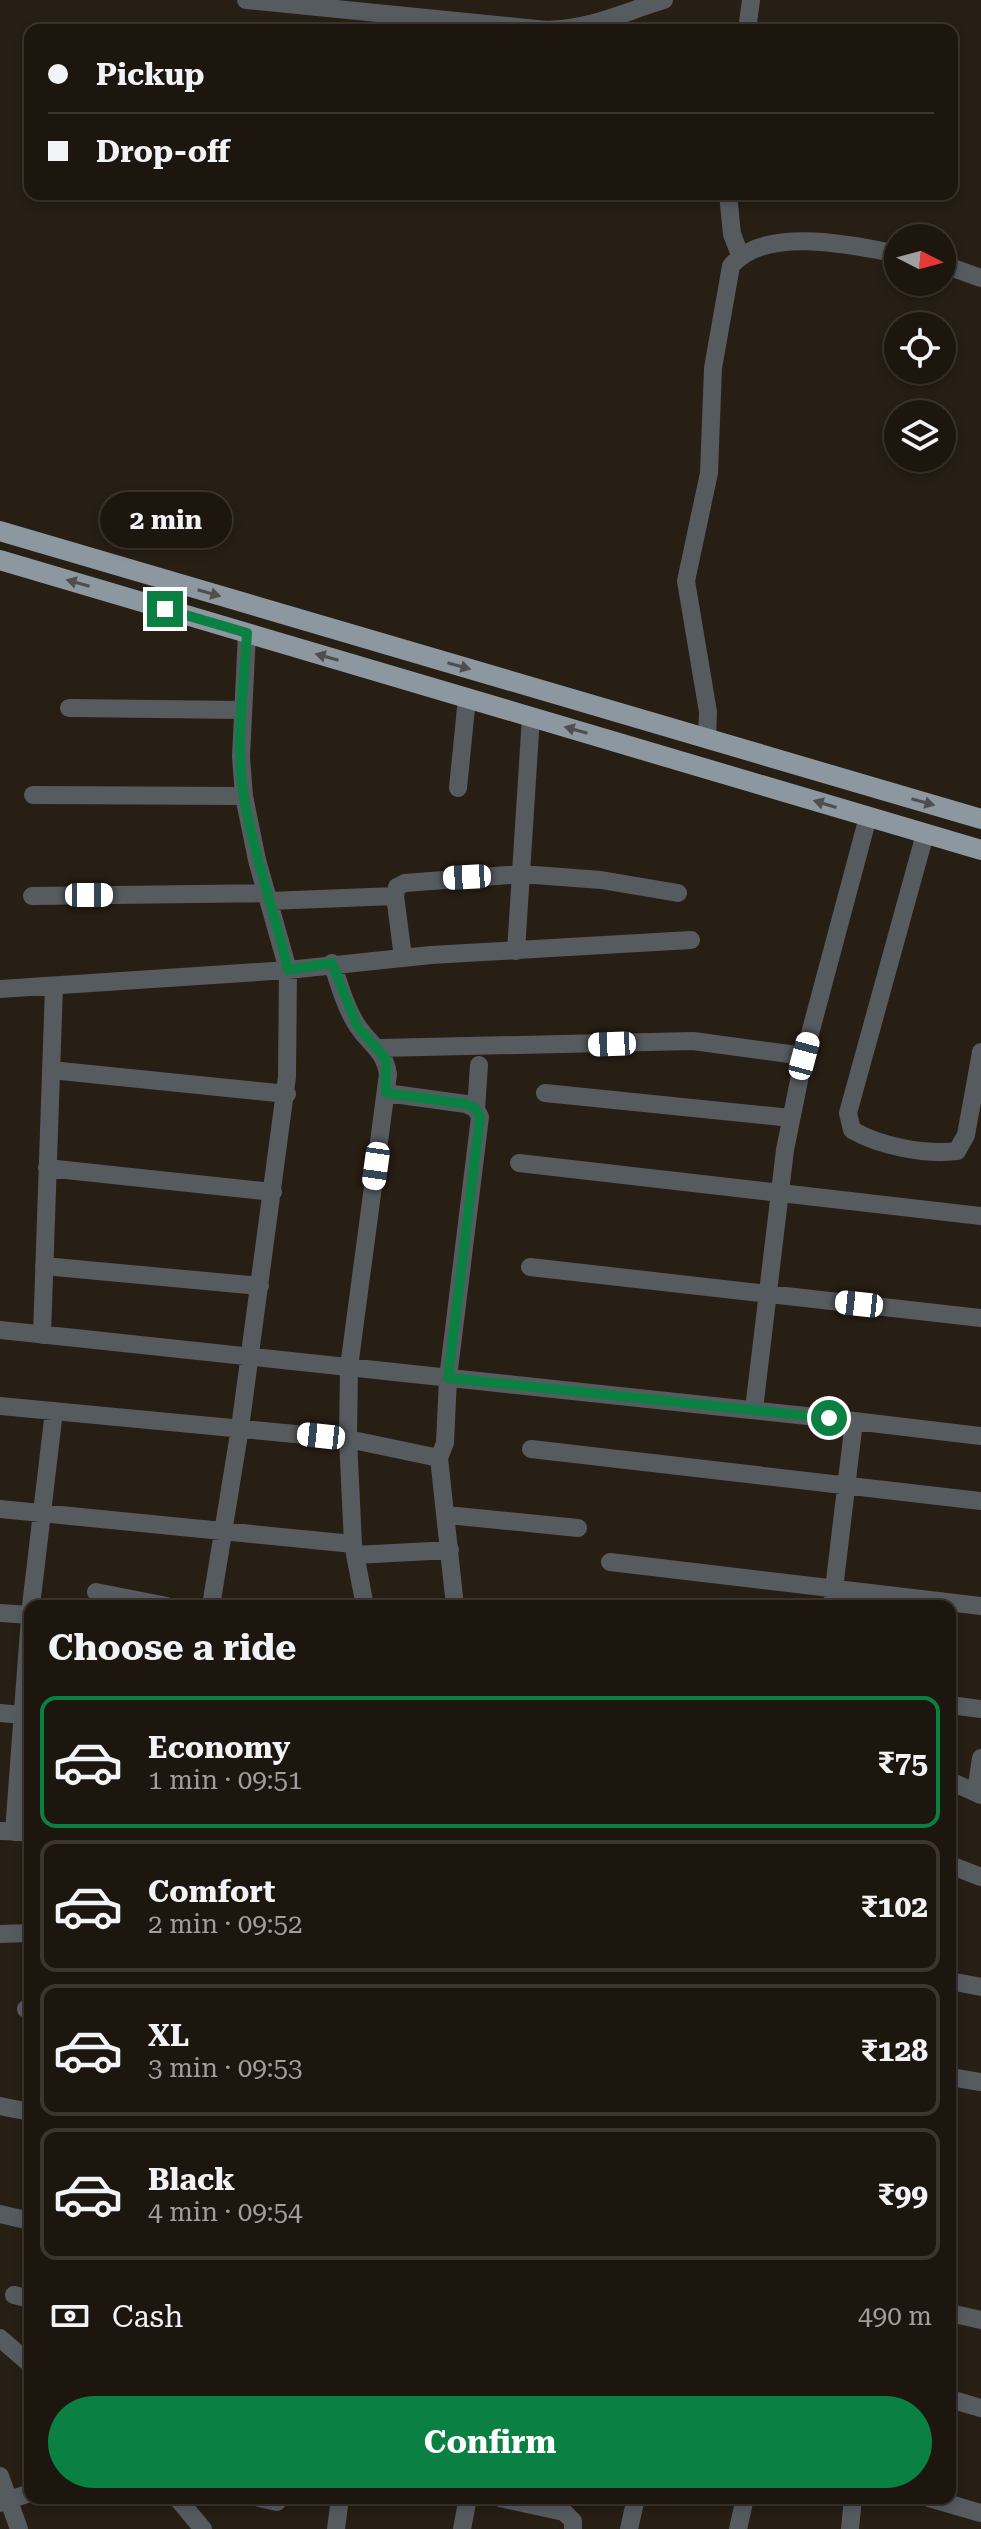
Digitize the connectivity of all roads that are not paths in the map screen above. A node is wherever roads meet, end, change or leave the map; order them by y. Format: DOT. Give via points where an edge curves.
graph roads {
  1 [pos="246,0"];
  2 [pos="664,0"];
  3 [pos="751,0"];
  4 [pos="487,24"];
  5 [pos="598,24"];
  6 [pos="748,24"];
  7 [pos="729,200"];
  8 [pos="884,252"];
  9 [pos="740,255"];
  10 [pos="956,269"];
  11 [pos="981,278"];
  12 [pos="0,531"];
  13 [pos="0,560"];
  14 [pos="247,633"];
  15 [pos="467,698"];
  16 [pos="69,708"];
  17 [pos="242,710"];
  18 [pos="531,717"];
  19 [pos="707,739"];
  20 [pos="458,788"];
  21 [pos="33,795"];
  22 [pos="244,796"];
  23 [pos="868,817"];
  24 [pos="981,819"];
  25 [pos="925,834"];
  26 [pos="981,850"];
  27 [pos="521,874"];
  28 [pos="678,893"];
  29 [pos="32,896"];
  30 [pos="395,896"];
  31 [pos="268,897"];
  32 [pos="691,940"];
  33 [pos="516,951"];
  34 [pos="403,957"];
  35 [pos="332,963"];
  36 [pos="288,970"];
  37 [pos="54,986"];
  38 [pos="0,989"];
  39 [pos="380,1048"];
  40 [pos="981,1052"];
  41 [pos="804,1056"];
  42 [pos="479,1065"];
  43 [pos="51,1070"];
  44 [pos="386,1093"];
  45 [pos="545,1093"];
  46 [pos="287,1094"];
  47 [pos="476,1109"];
  48 [pos="791,1118"];
  49 [pos="519,1163"];
  50 [pos="47,1168"];
  51 [pos="779,1191"];
  52 [pos="273,1192"];
  53 [pos="981,1216"];
  54 [pos="44,1266"];
  55 [pos="530,1267"];
  56 [pos="260,1286"];
  57 [pos="767,1294"];
  58 [pos="981,1318"];
  59 [pos="0,1330"];
  60 [pos="42,1335"];
  61 [pos="250,1356"];
  62 [pos="349,1367"];
  63 [pos="448,1378"];
  64 [pos="0,1406"];
  65 [pos="754,1409"];
  66 [pos="54,1411"];
  67 [pos="854,1421"];
  68 [pos="240,1428"];
  69 [pos="981,1436"];
  70 [pos="348,1439"];
  71 [pos="531,1449"];
  72 [pos="439,1458"];
  73 [pos="845,1485"];
  74 [pos="981,1501"];
  75 [pos="0,1509"];
  76 [pos="42,1513"];
  77 [pos="447,1515"];
  78 [pos="578,1528"];
  79 [pos="225,1533"];
  80 [pos="354,1549"];
  81 [pos="450,1550"];
  82 [pos="610,1562"];
  83 [pos="96,1592"];
  84 [pos="833,1596"];
  85 [pos="32,1600"];
  86 [pos="135,1600"];
  87 [pos="212,1600"];
  88 [pos="364,1600"];
  89 [pos="454,1600"];
  90 [pos="892,1600"];
  91 [pos="956,1604"];
  92 [pos="981,1606"];
  93 [pos="0,1613"];
  94 [pos="24,1615"];
  95 [pos="24,1690"];
  96 [pos="956,1706"];
  97 [pos="981,1709"];
  98 [pos="0,1713"];
  99 [pos="22,1715"];
  100 [pos="981,1758"];
  101 [pos="956,1784"];
  102 [pos="978,1794"];
  103 [pos="15,1832"];
  104 [pos="956,1867"];
  105 [pos="981,1877"];
  106 [pos="24,1933"];
  107 [pos="0,1934"];
  108 [pos="956,1982"];
  109 [pos="981,1987"];
  110 [pos="956,2078"];
  111 [pos="981,2082"];
  112 [pos="0,2106"];
  113 [pos="24,2111"];
  114 [pos="0,2214"];
  115 [pos="24,2220"];
  116 [pos="956,2314"];
  117 [pos="981,2320"];
  118 [pos="0,2338"];
  119 [pos="24,2359"];
  120 [pos="956,2401"];
  121 [pos="981,2408"];
  122 [pos="0,2476"];
  123 [pos="24,2495"];
  124 [pos="5,2502"];
  125 [pos="186,2504"];
  126 [pos="339,2504"];
  127 [pos="467,2504"];
  128 [pos="527,2504"];
  129 [pos="635,2504"];
  130 [pos="744,2504"];
  131 [pos="852,2504"];
  132 [pos="950,2504"];
  133 [pos="981,2513"];
  134 [pos="19,2529"];
  135 [pos="203,2529"];
  136 [pos="336,2529"];
  137 [pos="462,2529"];
  138 [pos="573,2529"];
  139 [pos="629,2529"];
  140 [pos="738,2529"];
  141 [pos="850,2529"];
  1 -- 4 [label="street"];
  2 -- 5 [label="street"];
  3 -- 6 [label="street"];
  7 -- 9 [label="street"];
  8 -- 9 [label="street" via="813,242"];
  9 -- 19 [label="street" via="731,266 718,329 709,473 686,581 708,712"];
  10 -- 11 [label="street"];
  12 -- 19 [label="main road, one-way"];
  14 -- 13 [label="main road, one-way"];
  15 -- 14 [label="main road, one-way"];
  14 -- 17 [label="street"];
  15 -- 18 [label="main road"];
  15 -- 20 [label="street"];
  16 -- 17 [label="street"];
  17 -- 22 [label="street"];
  23 -- 18 [label="main road, one-way"];
  18 -- 27 [label="street"];
  19 -- 24 [label="main road, one-way"];
  21 -- 22 [label="street"];
  22 -- 31 [label="street"];
  23 -- 25 [label="main road"];
  23 -- 41 [label="street"];
  25 -- 26 [label="main road"];
  25 -- 40 [label="street" via="848,1113 852,1130 896,1145 957,1151 966,1135"];
  27 -- 28 [label="street"];
  27 -- 30 [label="street" via="405,883"];
  27 -- 33 [label="street"];
  29 -- 31 [label="street"];
  30 -- 31 [label="street"];
  30 -- 34 [label="street"];
  31 -- 36 [label="street"];
  32 -- 33 [label="street"];
  33 -- 34 [label="street"];
  34 -- 35 [label="street"];
  35 -- 36 [label="street"];
  35 -- 39 [label="street" via="357,1026"];
  36 -- 37 [label="street"];
  36 -- 46 [label="street"];
  37 -- 38 [label="street"];
  37 -- 43 [label="street"];
  39 -- 41 [label="street" via="693,1041"];
  39 -- 44 [label="street" via="386,1059"];
  41 -- 48 [label="street"];
  42 -- 47 [label="street"];
  43 -- 46 [label="street"];
  43 -- 50 [label="street"];
  44 -- 47 [label="street"];
  44 -- 62 [label="street"];
  45 -- 48 [label="street"];
  46 -- 52 [label="street"];
  47 -- 63 [label="street" via="480,1117"];
  48 -- 51 [label="street"];
  49 -- 51 [label="street"];
  50 -- 52 [label="street"];
  50 -- 54 [label="street"];
  51 -- 53 [label="street"];
  51 -- 57 [label="street"];
  52 -- 56 [label="street"];
  54 -- 56 [label="street"];
  54 -- 60 [label="street"];
  55 -- 57 [label="street"];
  56 -- 61 [label="street"];
  57 -- 58 [label="street"];
  57 -- 65 [label="street"];
  59 -- 60 [label="street"];
  60 -- 61 [label="street"];
  61 -- 62 [label="street"];
  61 -- 68 [label="street"];
  62 -- 63 [label="street"];
  62 -- 70 [label="street"];
  63 -- 65 [label="street"];
  63 -- 72 [label="street" via="445,1443"];
  64 -- 66 [label="street"];
  65 -- 67 [label="street"];
  66 -- 68 [label="street"];
  66 -- 76 [label="street"];
  67 -- 69 [label="street"];
  67 -- 73 [label="street"];
  68 -- 70 [label="street"];
  68 -- 79 [label="street"];
  70 -- 72 [label="street"];
  70 -- 80 [label="street"];
  71 -- 73 [label="street"];
  72 -- 77 [label="street"];
  73 -- 74 [label="street"];
  73 -- 84 [label="street"];
  75 -- 76 [label="street"];
  76 -- 79 [label="street"];
  76 -- 85 [label="street"];
  77 -- 78 [label="street"];
  77 -- 81 [label="street"];
  79 -- 80 [label="street"];
  79 -- 87 [label="street"];
  80 -- 81 [label="street"];
  80 -- 88 [label="street"];
  81 -- 89 [label="street"];
  82 -- 84 [label="street"];
  83 -- 86 [label="street"];
  84 -- 90 [label="street"];
  91 -- 92 [label="street"];
  93 -- 94 [label="street"];
  95 -- 99 [label="street"];
  96 -- 97 [label="street"];
  98 -- 99 [label="street"];
  99 -- 103 [label="street"];
  100 -- 102 [label="street"];
  101 -- 102 [label="street"];
  104 -- 105 [label="street"];
  106 -- 107 [label="street"];
  108 -- 109 [label="street"];
  110 -- 111 [label="street"];
  112 -- 113 [label="street"];
  114 -- 115 [label="street"];
  116 -- 117 [label="street"];
  118 -- 119 [label="street"];
  120 -- 121 [label="street"];
  122 -- 124 [label="street"];
  123 -- 124 [label="street"];
  124 -- 134 [label="street"];
  125 -- 135 [label="street"];
  126 -- 136 [label="street"];
  127 -- 137 [label="street"];
  128 -- 138 [label="street" via="564,2512"];
  129 -- 139 [label="street"];
  130 -- 140 [label="street"];
  131 -- 141 [label="street"];
  132 -- 133 [label="street"];
}
